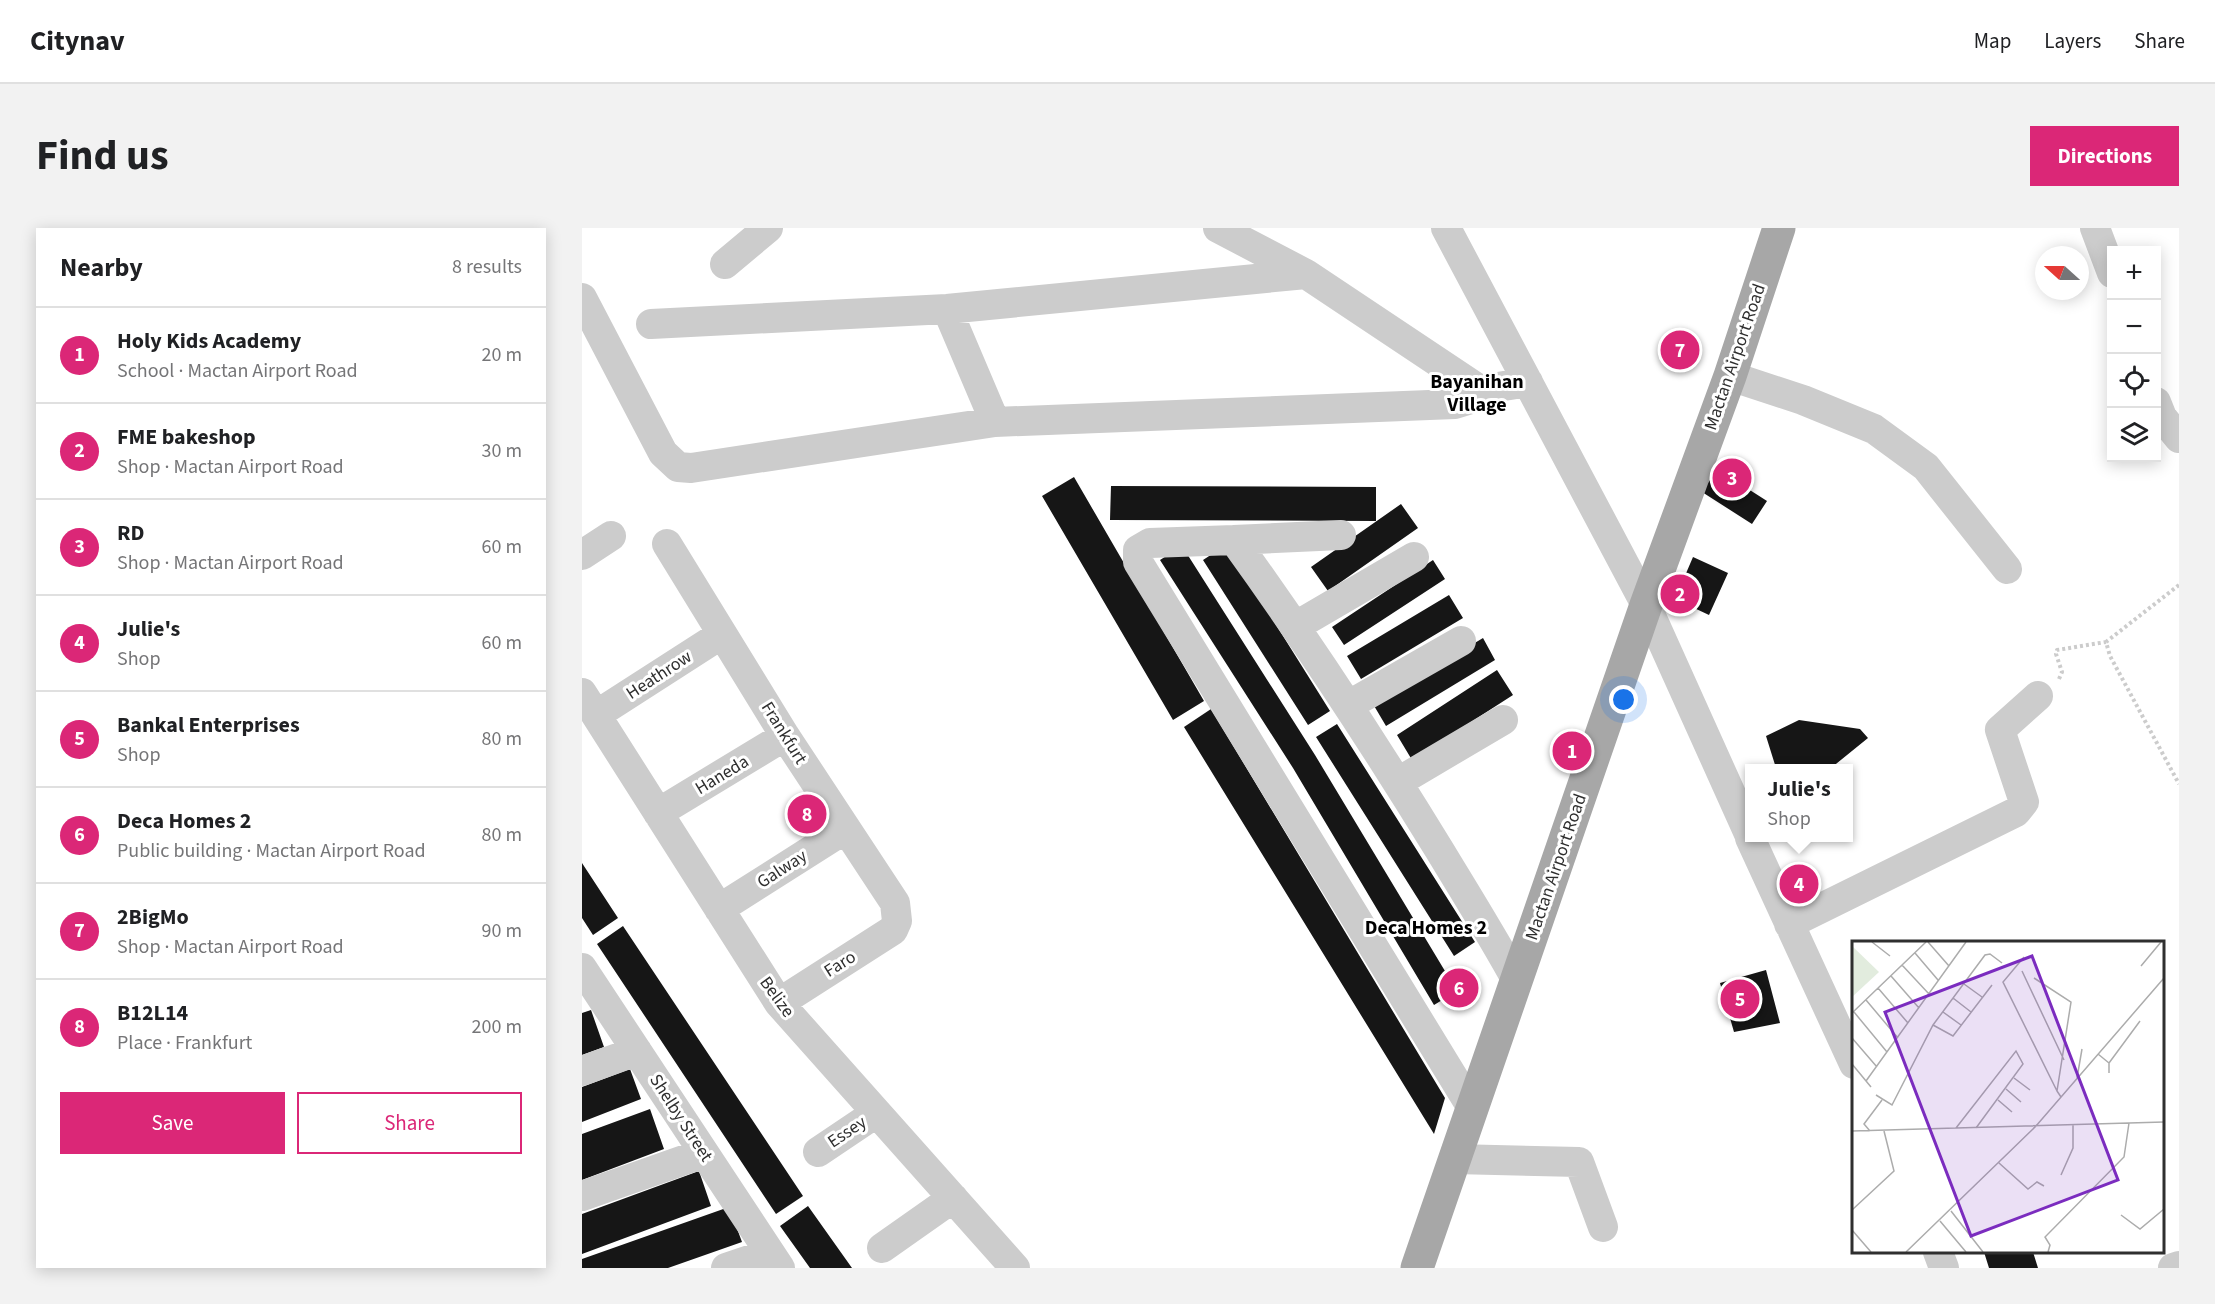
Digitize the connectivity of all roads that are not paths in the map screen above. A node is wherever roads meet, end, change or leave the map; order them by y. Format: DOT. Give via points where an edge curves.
graph roads {
  1 [pos="768,228"];
  2 [pos="1218,228"];
  3 [pos="1779,228"];
  4 [pos="2095,228"];
  5 [pos="1444,231"];
  6 [pos="2107,260"];
  7 [pos="724,264"];
  8 [pos="1306,274"];
  9 [pos="582,298"];
  10 [pos="947,309"];
  11 [pos="651,324"];
  12 [pos="1730,376"];
  13 [pos="1528,382"];
  14 [pos="1480,390"];
  15 [pos="2159,408"];
  16 [pos="995,422"];
  17 [pos="2179,438"];
  18 [pos="1341,535"];
  19 [pos="611,536"];
  20 [pos="1234,540"];
  21 [pos="667,544"];
  22 [pos="582,555"];
  23 [pos="1414,557"];
  24 [pos="2007,568"];
  25 [pos="1646,604"];
  26 [pos="1296,626"];
  27 [pos="722,634"];
  28 [pos="1461,641"];
  29 [pos="2038,696"];
  30 [pos="589,704"];
  31 [pos="1349,705"];
  32 [pos="1503,720"];
  33 [pos="786,736"];
  34 [pos="1398,782"];
  35 [pos="658,813"];
  36 [pos="1745,826"];
  37 [pos="845,829"];
  38 [pos="1752,842"];
  39 [pos="719,909"];
  40 [pos="897,921"];
  41 [pos="1789,924"];
  42 [pos="582,968"];
  43 [pos="1517,981"];
  44 [pos="779,1003"];
  45 [pos="1846,1031"];
  46 [pos="637,1051"];
  47 [pos="1852,1056"];
  48 [pos="582,1071"];
  49 [pos="1472,1108"];
  50 [pos="876,1113"];
  51 [pos="818,1152"];
  52 [pos="704,1153"];
  53 [pos="1454,1159"];
  54 [pos="582,1196"];
  55 [pos="954,1198"];
  56 [pos="1603,1227"];
  57 [pos="882,1248"];
  58 [pos="1939,1253"];
  59 [pos="775,1260"];
  60 [pos="2179,1266"];
  61 [pos="726,1268"];
  62 [pos="1015,1268"];
  63 [pos="1417,1268"];
  64 [pos="1944,1268"];
  65 [pos="2173,1268"];
  1 -- 7 [label="street"];
  2 -- 8 [label="street"];
  3 -- 12 [label="main road, Mactan Airport Road"];
  4 -- 6 [label="street"];
  5 -- 13 [label="street"];
  8 -- 10 [label="street"];
  8 -- 14 [label="street"];
  9 -- 16 [label="street" via="663,453 678,467"];
  10 -- 11 [label="street"];
  10 -- 16 [label="street"];
  12 -- 24 [label="street" via="1874,429 1926,467"];
  12 -- 25 [label="main road, Mactan Airport Road"];
  13 -- 14 [label="street"];
  13 -- 25 [label="street"];
  14 -- 16 [label="street" via="1455,404"];
  15 -- 17 [label="street"];
  18 -- 20 [label="street"];
  19 -- 22 [label="street"];
  20 -- 26 [label="street"];
  20 -- 49 [label="street" via="1150,543 1138,550 1138,562"];
  21 -- 27 [label="street, Frankfurt"];
  23 -- 26 [label="street"];
  25 -- 36 [label="street"];
  25 -- 43 [label="main road, Mactan Airport Road"];
  26 -- 31 [label="street"];
  27 -- 30 [label="street, Heathrow"];
  27 -- 33 [label="street, Frankfurt"];
  28 -- 31 [label="street"];
  29 -- 41 [label="street" via="2000,730 2024,802 2016,812"];
  30 -- 35 [label="street, Belize"];
  31 -- 34 [label="street"];
  32 -- 34 [label="street"];
  33 -- 35 [label="street, Haneda"];
  33 -- 37 [label="street, Frankfurt"];
  34 -- 43 [label="street"];
  35 -- 39 [label="street, Belize"];
  37 -- 39 [label="street, Galway"];
  37 -- 40 [label="street, Frankfurt" via="895,903"];
  38 -- 41 [label="street"];
  39 -- 44 [label="street, Belize"];
  40 -- 44 [label="street, Faro" via="893,930"];
  41 -- 45 [label="street"];
  42 -- 46 [label="street, Shelby Street"];
  43 -- 49 [label="main road, Mactan Airport Road"];
  44 -- 50 [label="street, Belize"];
  45 -- 47 [label="street"];
  46 -- 48 [label="street"];
  46 -- 52 [label="street, Shelby Street"];
  49 -- 53 [label="main road, Mactan Airport Road"];
  50 -- 51 [label="street, Essey"];
  50 -- 55 [label="street, Belize"];
  52 -- 54 [label="street"];
  52 -- 59 [label="street, Shelby Street"];
  53 -- 56 [label="street" via="1579,1162"];
  53 -- 63 [label="main road, Mactan Airport Road"];
  55 -- 57 [label="street"];
  55 -- 62 [label="street, Belize"];
  58 -- 64 [label="street"];
  59 -- 61 [label="street"];
  60 -- 65 [label="street"];
}
